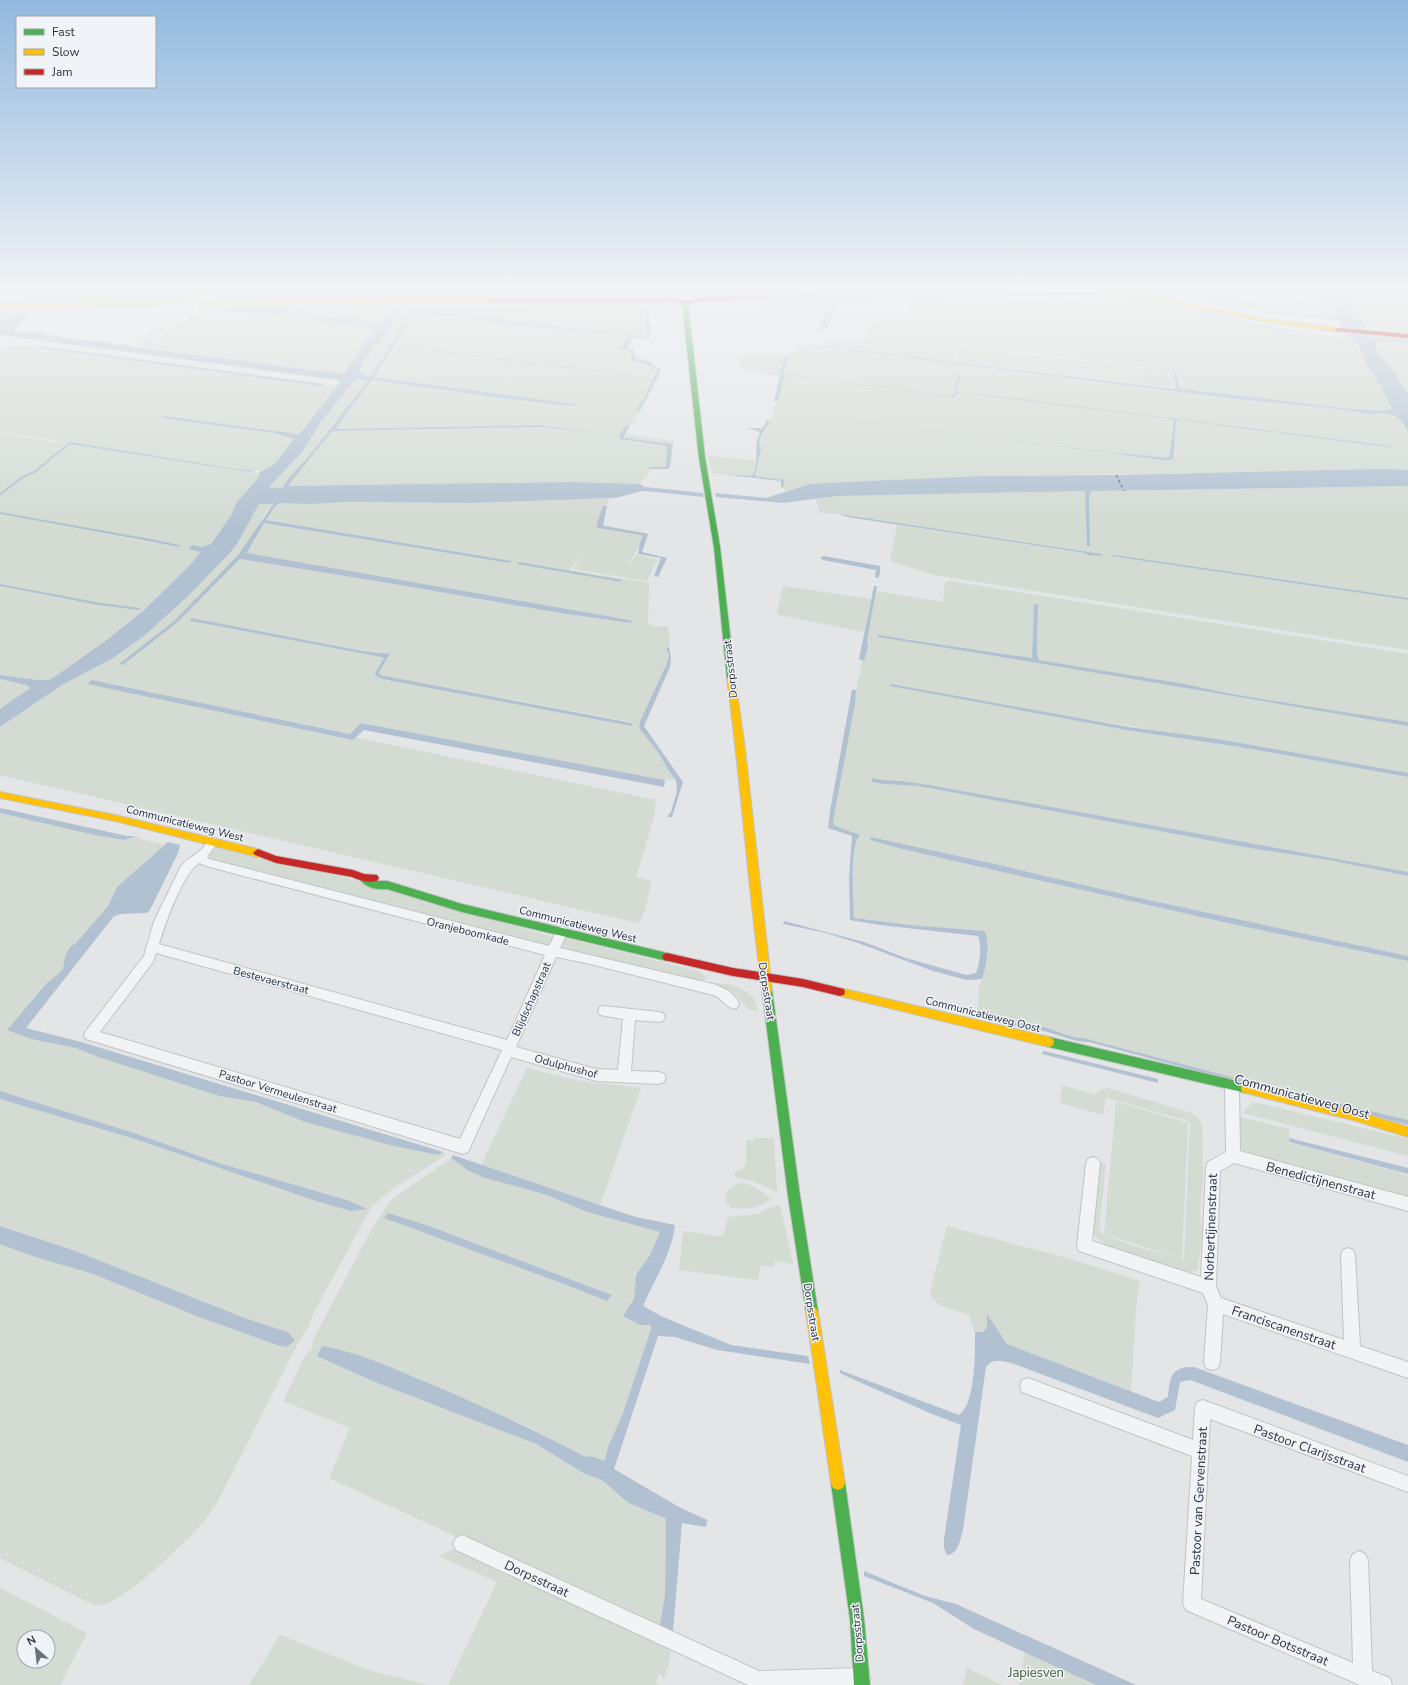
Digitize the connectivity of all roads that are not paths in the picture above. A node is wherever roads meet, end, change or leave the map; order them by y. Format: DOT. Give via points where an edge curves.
graph roads {
  1 [pos="692,371"];
  2 [pos="0,795"];
  3 [pos="213,842"];
  4 [pos="199,857"];
  5 [pos="562,931"];
  6 [pos="152,947"];
  7 [pos="552,952"];
  8 [pos="766,977"];
  9 [pos="734,1004"];
  10 [pos="604,1011"];
  11 [pos="631,1014"];
  12 [pos="659,1017"];
  13 [pos="509,1048"];
  14 [pos="624,1076"];
  15 [pos="659,1078"];
  16 [pos="1232,1089"];
  17 [pos="1406,1131"];
  18 [pos="1233,1156"];
  19 [pos="1093,1164"];
  20 [pos="1408,1204"];
  21 [pos="1348,1255"];
  22 [pos="1208,1287"];
  23 [pos="1216,1304"];
  24 [pos="1352,1350"];
  25 [pos="1212,1362"];
  26 [pos="1408,1370"];
  27 [pos="1028,1386"];
  28 [pos="1213,1412"];
  29 [pos="1200,1451"];
  30 [pos="1408,1484"];
  31 [pos="462,1544"];
  32 [pos="1359,1560"];
  33 [pos="1192,1604"];
  34 [pos="1363,1677"];
  35 [pos="861,1681"];
  36 [pos="1383,1685"];
  1 -- 8 [label="street, Dorpsstraat" via="702,458 717,547"];
  2 -- 3 [label="street, Communicatieweg West" via="115,818"];
  3 -- 4 [label="street"];
  3 -- 5 [label="street, Communicatieweg West" via="276,859 353,874 366,881 462,908"];
  4 -- 6 [label="street" via="190,863 182,875 160,920"];
  4 -- 7 [label="street, Oranjeboomkade" via="206,862"];
  5 -- 7 [label="street, Blijdschapstraat"];
  5 -- 8 [label="street, Communicatieweg West" via="699,965"];
  6 -- 13 [label="street, Bestevaerstraat"];
  6 -- 13 [label="street, Pastoor Vermeulenstraat" via="149,958 90,1035 462,1147"];
  7 -- 9 [label="street, Oranjeboomkade" via="722,992 729,996"];
  7 -- 13 [label="street, Blijdschapstraat"];
  8 -- 16 [label="street, Communicatieweg Oost" via="803,983 1195,1077"];
  8 -- 35 [label="street, Dorpsstraat" via="794,1196 846,1527 857,1619"];
  10 -- 11 [label="street"];
  11 -- 12 [label="street"];
  11 -- 14 [label="street" via="624,1052"];
  13 -- 14 [label="street, Odulphushof" via="592,1074"];
  14 -- 15 [label="street, Odulphushof"];
  16 -- 17 [label="street, Communicatieweg Oost" via="1325,1117 1385,1130"];
  16 -- 18 [label="street"];
  18 -- 20 [label="street, Benedictijnenstraat"];
  18 -- 22 [label="street, Norbertijnenstraat" via="1213,1167"];
  19 -- 22 [label="street, Norbertijnenstraat" via="1084,1246"];
  21 -- 24 [label="street, Franciscanenstraat"];
  22 -- 23 [label="street"];
  23 -- 24 [label="street, Franciscanenstraat"];
  23 -- 25 [label="street"];
  24 -- 26 [label="street, Franciscanenstraat"];
  27 -- 29 [label="street"];
  28 -- 29 [label="street, Pastoor van Gervenstraat" via="1203,1408"];
  28 -- 30 [label="street, Pastoor Clarijsstraat"];
  29 -- 33 [label="street, Pastoor van Gervenstraat"];
  31 -- 35 [label="street, Dorpsstraat" via="758,1680"];
  32 -- 34 [label="street"];
  33 -- 34 [label="street, Pastoor Botsstraat"];
  34 -- 36 [label="street, Pastoor Botsstraat"];
}
